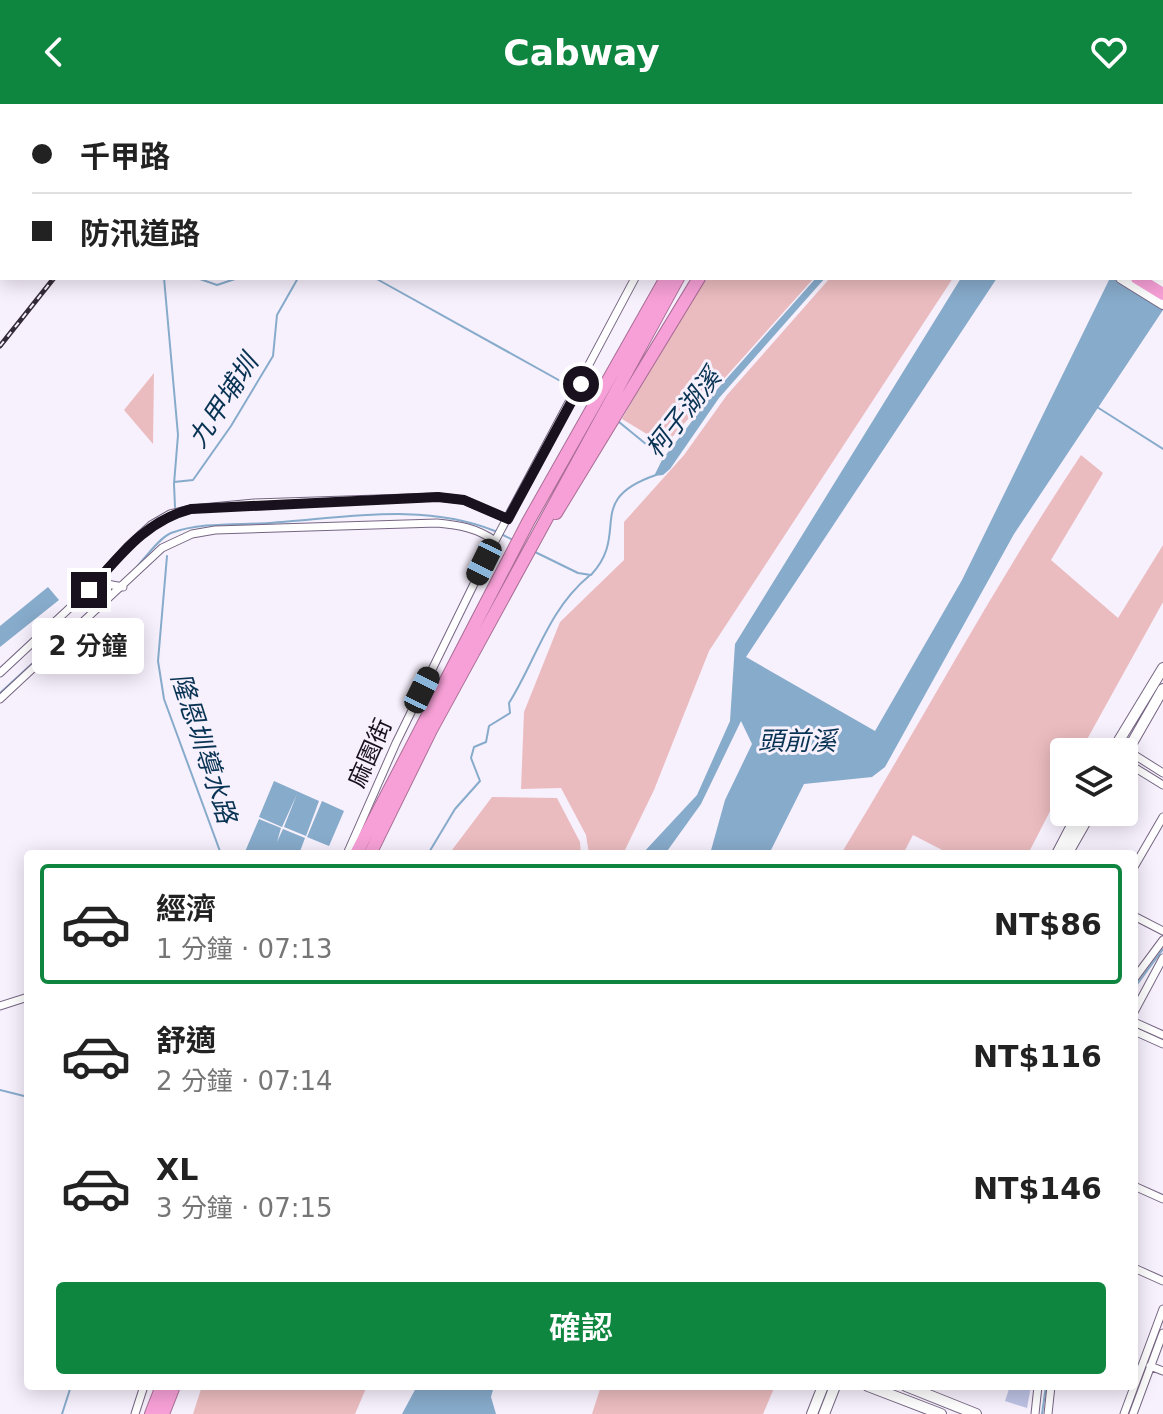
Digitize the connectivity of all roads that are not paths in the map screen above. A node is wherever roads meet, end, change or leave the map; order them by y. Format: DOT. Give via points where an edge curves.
graph roads {
  1 [pos="634,280"];
  2 [pos="656,280"];
  3 [pos="665,280"];
  4 [pos="676,280"];
  5 [pos="698,280"];
  6 [pos="1124,280"];
  7 [pos="1140,280"];
  8 [pos="1163,294"];
  9 [pos="659,299"];
  10 [pos="1163,304"];
  11 [pos="580,427"];
  12 [pos="508,519"];
  13 [pos="495,541"];
  14 [pos="96,582"];
  15 [pos="123,587"];
  16 [pos="501,600"];
  17 [pos="1163,668"];
  18 [pos="0,673"];
  19 [pos="1163,689"];
  20 [pos="0,699"];
  21 [pos="1121,738"];
  22 [pos="1135,738"];
  23 [pos="1138,762"];
  24 [pos="1138,766"];
  25 [pos="1163,773"];
  26 [pos="1163,785"];
  27 [pos="1163,817"];
  28 [pos="1072,826"];
  29 [pos="1083,826"];
  30 [pos="349,850"];
  31 [pos="358,850"];
  32 [pos="372,850"];
  33 [pos="1059,850"];
  34 [pos="1069,850"];
  35 [pos="1138,860"];
  36 [pos="1138,918"];
  37 [pos="1163,931"];
  38 [pos="1163,940"];
  39 [pos="1163,958"];
  40 [pos="1138,974"];
  41 [pos="24,998"];
  42 [pos="1138,1005"];
  43 [pos="0,1006"];
  44 [pos="1138,1024"];
  45 [pos="1138,1033"];
  46 [pos="1163,1035"];
  47 [pos="1163,1044"];
  48 [pos="1138,1188"];
  49 [pos="1163,1199"];
  50 [pos="1138,1270"];
  51 [pos="1163,1281"];
  52 [pos="1163,1309"];
  53 [pos="1163,1333"];
  54 [pos="1150,1366"];
  55 [pos="1163,1371"];
  56 [pos="1138,1376"];
  57 [pos="143,1390"];
  58 [pos="160,1390"];
  59 [pos="172,1390"];
  60 [pos="821,1390"];
  61 [pos="833,1390"];
  62 [pos="878,1390"];
  63 [pos="916,1390"];
  64 [pos="1038,1390"];
  65 [pos="1051,1390"];
  66 [pos="1133,1390"];
  67 [pos="135,1414"];
  68 [pos="151,1414"];
  69 [pos="163,1414"];
  70 [pos="812,1414"];
  71 [pos="824,1414"];
  72 [pos="941,1414"];
  73 [pos="976,1414"];
  74 [pos="1035,1414"];
  75 [pos="1048,1414"];
  76 [pos="1124,1414"];
  77 [pos="1133,1414"];
  1 -- 12 [label="street, 麻園街"];
  2 -- 11 [label="highway"];
  3 -- 9 [label="highway"];
  4 -- 9 [label="highway"];
  5 -- 16 [label="highway"];
  6 -- 10 [label="street"];
  7 -- 8 [label="highway"];
  9 -- 11 [label="highway"];
  9 -- 16 [label="highway"];
  11 -- 31 [label="highway"];
  12 -- 13 [label="street, 麻園街"];
  12 -- 14 [label="street" via="464,500 438,497 191,509 151,525"];
  13 -- 15 [label="street" via="462,526 413,523 215,530 168,545"];
  13 -- 30 [label="street, 麻園街"];
  14 -- 15 [label="street"];
  14 -- 18 [label="street"];
  15 -- 20 [label="street"];
  16 -- 32 [label="highway"];
  17 -- 21 [label="street"];
  19 -- 22 [label="street"];
  23 -- 25 [label="street"];
  24 -- 26 [label="street"];
  27 -- 35 [label="street"];
  28 -- 33 [label="street"];
  29 -- 34 [label="street"];
  36 -- 37 [label="street"];
  38 -- 40 [label="street"];
  39 -- 42 [label="street"];
  41 -- 43 [label="street"];
  44 -- 46 [label="street"];
  45 -- 47 [label="street"];
  48 -- 49 [label="street"];
  50 -- 51 [label="street"];
  52 -- 56 [label="street"];
  53 -- 54 [label="street"];
  54 -- 55 [label="street"];
  54 -- 77 [label="street"];
  57 -- 67 [label="street"];
  58 -- 68 [label="highway"];
  59 -- 69 [label="highway"];
  60 -- 70 [label="street"];
  61 -- 71 [label="street"];
  62 -- 72 [label="street"];
  63 -- 73 [label="street"];
  64 -- 74 [label="street"];
  65 -- 75 [label="street"];
  66 -- 76 [label="street"];
}
